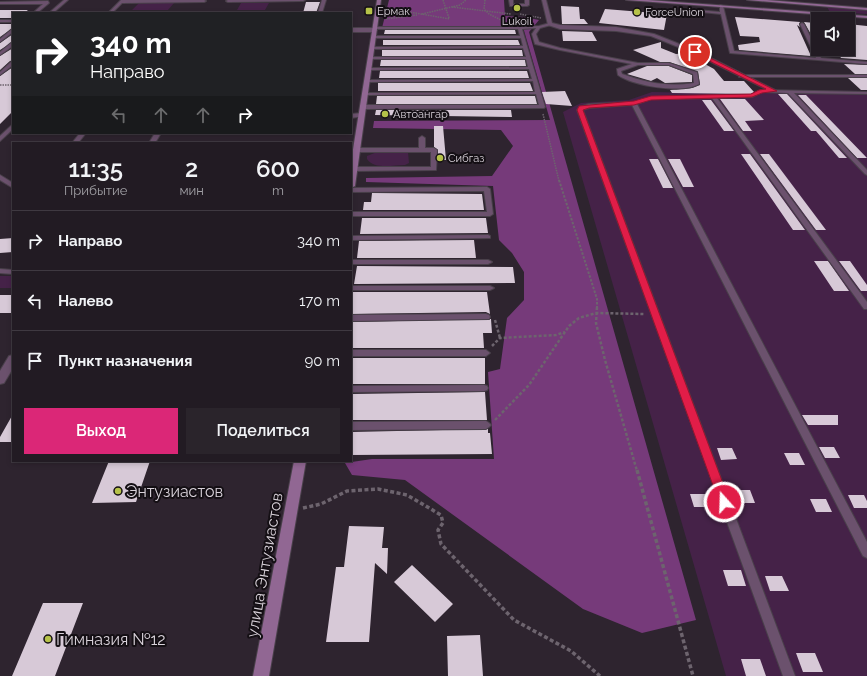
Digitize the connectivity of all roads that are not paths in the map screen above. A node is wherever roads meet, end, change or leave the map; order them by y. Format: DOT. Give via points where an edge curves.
graph roads {
  1 [pos="66,0"];
  2 [pos="228,0"];
  3 [pos="303,0"];
  4 [pos="324,0"];
  5 [pos="379,0"];
  6 [pos="511,0"];
  7 [pos="527,0"];
  8 [pos="544,0"];
  9 [pos="628,0"];
  10 [pos="749,0"];
  11 [pos="49,1"];
  12 [pos="122,1"];
  13 [pos="204,1"];
  14 [pos="0,3"];
  15 [pos="721,6"];
  16 [pos="860,8"];
  17 [pos="867,9"];
  18 [pos="684,10"];
  19 [pos="35,12"];
  20 [pos="52,12"];
  21 [pos="111,12"];
  22 [pos="320,12"];
  23 [pos="723,13"];
  24 [pos="866,17"];
  25 [pos="0,21"];
  26 [pos="12,21"];
  27 [pos="550,21"];
  28 [pos="802,24"];
  29 [pos="539,27"];
  30 [pos="520,28"];
  31 [pos="374,29"];
  32 [pos="352,30"];
  33 [pos="12,31"];
  34 [pos="522,37"];
  35 [pos="374,38"];
  36 [pos="0,40"];
  37 [pos="12,45"];
  38 [pos="525,47"];
  39 [pos="373,48"];
  40 [pos="0,54"];
  41 [pos="371,58"];
  42 [pos="528,58"];
  43 [pos="819,59"];
  44 [pos="867,63"];
  45 [pos="12,64"];
  46 [pos="638,64"];
  47 [pos="531,68"];
  48 [pos="369,69"];
  49 [pos="0,74"];
  50 [pos="741,76"];
  51 [pos="867,76"];
  52 [pos="534,80"];
  53 [pos="367,81"];
  54 [pos="774,91"];
  55 [pos="790,92"];
  56 [pos="538,93"];
  57 [pos="867,93"];
  58 [pos="365,94"];
  59 [pos="714,97"];
  60 [pos="634,103"];
  61 [pos="363,107"];
  62 [pos="362,115"];
  63 [pos="352,116"];
  64 [pos="12,127"];
  65 [pos="82,134"];
  66 [pos="422,138"];
  67 [pos="0,139"];
  68 [pos="76,142"];
  69 [pos="357,150"];
  70 [pos="422,150"];
  71 [pos="354,169"];
  72 [pos="867,173"];
  73 [pos="0,177"];
  74 [pos="352,180"];
  75 [pos="12,185"];
  76 [pos="352,190"];
  77 [pos="352,214"];
  78 [pos="488,237"];
  79 [pos="352,238"];
  80 [pos="352,262"];
  81 [pos="488,262"];
  82 [pos="0,271"];
  83 [pos="12,272"];
  84 [pos="352,288"];
  85 [pos="490,288"];
  86 [pos="867,307"];
  87 [pos="486,317"];
  88 [pos="352,318"];
  89 [pos="352,353"];
  90 [pos="486,353"];
  91 [pos="12,363"];
  92 [pos="0,380"];
  93 [pos="484,388"];
  94 [pos="352,389"];
  95 [pos="486,425"];
  96 [pos="352,426"];
  97 [pos="300,462"];
  98 [pos="867,553"];
  99 [pos="261,676"];
  100 [pos="788,676"];
  1 -- 20 [label="lane"];
  2 -- 3 [label="lane"];
  4 -- 22 [label="lane"];
  5 -- 31 [label="main road"];
  6 -- 7 [label="lane" via="511,5 527,5"];
  8 -- 27 [label="street"];
  9 -- 15 [label="main road"];
  10 -- 16 [label="main road"];
  11 -- 14 [label="lane"];
  11 -- 19 [label="lane"];
  12 -- 13 [label="lane"];
  12 -- 21 [label="lane"];
  15 -- 23 [label="lane"];
  15 -- 24 [label="main road"];
  16 -- 17 [label="main road"];
  16 -- 24 [label="main road"];
  18 -- 23 [label="lane"];
  23 -- 43 [label="lane" via="732,52"];
  25 -- 26 [label="lane"];
  27 -- 29 [label="lane"];
  27 -- 50 [label="street" via="560,27 616,29 652,35 695,52"];
  28 -- 43 [label="lane"];
  29 -- 30 [label="lane"];
  29 -- 46 [label="lane" via="534,34 537,43"];
  30 -- 31 [label="lane"];
  30 -- 34 [label="lane"];
  31 -- 32 [label="street"];
  31 -- 35 [label="main road"];
  33 -- 36 [label="lane"];
  34 -- 35 [label="lane"];
  34 -- 38 [label="lane"];
  35 -- 39 [label="main road"];
  37 -- 40 [label="lane"];
  38 -- 39 [label="lane"];
  38 -- 42 [label="lane"];
  39 -- 41 [label="main road"];
  41 -- 42 [label="lane"];
  41 -- 48 [label="main road"];
  42 -- 47 [label="lane"];
  43 -- 44 [label="lane"];
  45 -- 49 [label="lane"];
  46 -- 46 [label="lane" via="669,64 695,73 697,84 673,88 643,84 620,75 619,70"];
  47 -- 48 [label="lane"];
  47 -- 52 [label="lane"];
  48 -- 53 [label="main road"];
  50 -- 51 [label="lane"];
  50 -- 54 [label="street"];
  52 -- 53 [label="lane"];
  52 -- 56 [label="lane"];
  53 -- 58 [label="main road"];
  54 -- 55 [label="lane"];
  54 -- 59 [label="lane" via="760,91 752,96"];
  55 -- 57 [label="lane"];
  55 -- 72 [label="lane"];
  56 -- 58 [label="lane"];
  56 -- 61 [label="lane" via="542,107"];
  58 -- 61 [label="main road"];
  59 -- 60 [label="lane" via="662,97"];
  59 -- 86 [label="lane"];
  60 -- 98 [label="lane"];
  60 -- 100 [label="lane" via="589,106 580,110"];
  61 -- 62 [label="main road"];
  62 -- 63 [label="lane"];
  62 -- 69 [label="main road"];
  64 -- 67 [label="lane"];
  65 -- 68 [label="lane"];
  66 -- 70 [label="lane"];
  69 -- 70 [label="lane"];
  69 -- 71 [label="main road"];
  70 -- 71 [label="lane" via="434,150 434,169"];
  71 -- 74 [label="main road"];
  73 -- 75 [label="lane"];
  76 -- 77 [label="lane" via="487,189 490,214"];
  78 -- 79 [label="lane"];
  80 -- 81 [label="lane"];
  82 -- 83 [label="lane"];
  84 -- 85 [label="lane"];
  87 -- 88 [label="lane"];
  89 -- 90 [label="lane"];
  91 -- 92 [label="street"];
  93 -- 94 [label="lane"];
  95 -- 96 [label="lane"];
  97 -- 99 [label="main road, улица Энтузиастов"];
}
